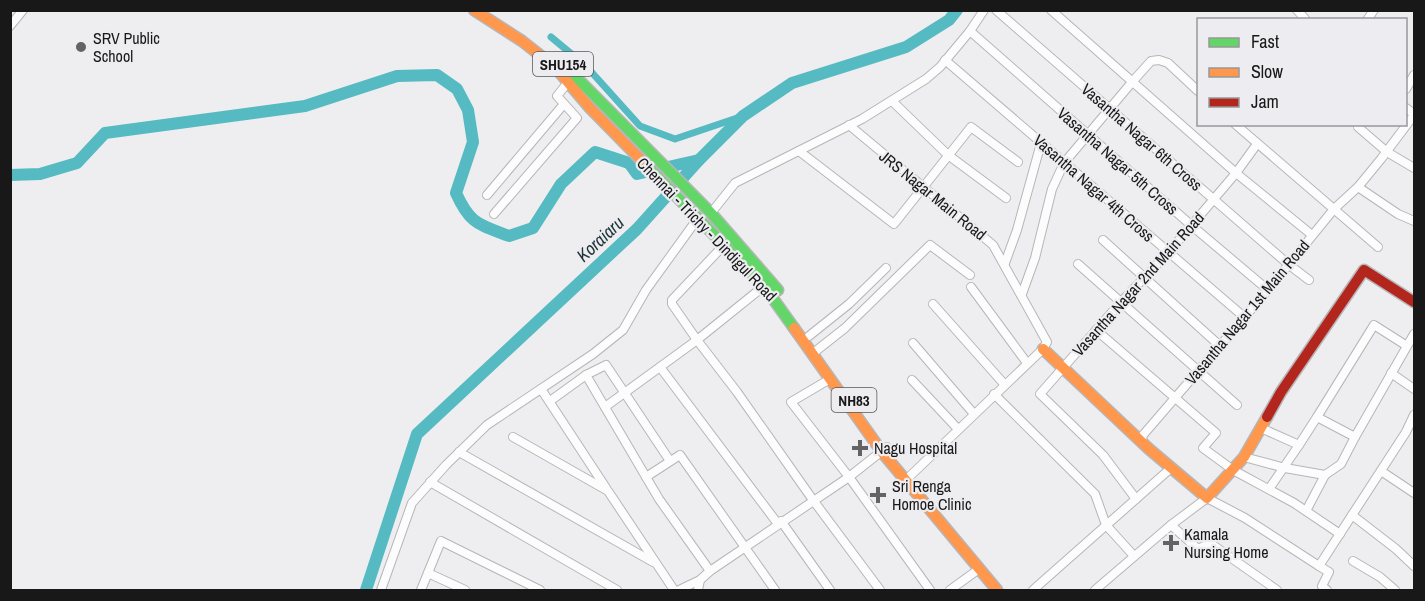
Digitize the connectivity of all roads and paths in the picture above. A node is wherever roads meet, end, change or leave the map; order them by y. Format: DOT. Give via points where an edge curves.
graph roads {
  1 [pos="23,10"];
  2 [pos="474,10"];
  3 [pos="487,10"];
  4 [pos="984,10"];
  5 [pos="996,10"];
  6 [pos="1051,10"];
  7 [pos="10,26"];
  8 [pos="970,31"];
  9 [pos="945,60"];
  10 [pos="569,81"];
  11 [pos="1133,81"];
  12 [pos="1197,90"];
  13 [pos="892,101"];
  14 [pos="564,104"];
  15 [pos="1109,109"];
  16 [pos="849,125"];
  17 [pos="1237,126"];
  18 [pos="1405,126"];
  19 [pos="1358,127"];
  20 [pos="628,130"];
  21 [pos="1088,135"];
  22 [pos="1041,143"];
  23 [pos="1257,144"];
  24 [pos="799,151"];
  25 [pos="1387,152"];
  26 [pos="948,154"];
  27 [pos="1018,162"];
  28 [pos="1064,163"];
  29 [pos="1414,168"];
  30 [pos="1236,173"];
  31 [pos="1358,186"];
  32 [pos="922,187"];
  33 [pos="487,195"];
  34 [pos="1006,198"];
  35 [pos="1214,199"];
  36 [pos="1334,208"];
  37 [pos="708,210"];
  38 [pos="494,214"];
  39 [pos="696,216"];
  40 [pos="1414,221"];
  41 [pos="1191,225"];
  42 [pos="1312,235"];
  43 [pos="1103,240"];
  44 [pos="724,245"];
  45 [pos="1378,247"];
  46 [pos="1168,253"];
  47 [pos="1005,263"];
  48 [pos="1078,264"];
  49 [pos="1288,264"];
  50 [pos="886,268"];
  51 [pos="970,275"];
  52 [pos="1145,279"];
  53 [pos="1309,280"];
  54 [pos="764,286"];
  55 [pos="971,287"];
  56 [pos="1268,290"];
  57 [pos="1022,294"];
  58 [pos="1414,302"];
  59 [pos="1120,303"];
  60 [pos="933,304"];
  61 [pos="1243,316"];
  62 [pos="1096,330"];
  63 [pos="1414,334"];
  64 [pos="809,336"];
  65 [pos="697,340"];
  66 [pos="913,344"];
  67 [pos="1219,345"];
  68 [pos="1407,346"];
  69 [pos="1043,349"];
  70 [pos="815,352"];
  71 [pos="1027,363"];
  72 [pos="660,367"];
  73 [pos="1064,367"];
  74 [pos="1198,370"];
  75 [pos="1391,373"];
  76 [pos="586,375"];
  77 [pos="830,379"];
  78 [pos="912,380"];
  79 [pos="1005,385"];
  80 [pos="542,389"];
  81 [pos="1414,389"];
  82 [pos="624,393"];
  83 [pos="994,394"];
  84 [pos="1175,397"];
  85 [pos="550,401"];
  86 [pos="1237,405"];
  87 [pos="605,407"];
  88 [pos="974,414"];
  89 [pos="1414,415"];
  90 [pos="1317,417"];
  91 [pos="1261,428"];
  92 [pos="958,429"];
  93 [pos="513,437"];
  94 [pos="1354,437"];
  95 [pos="1142,440"];
  96 [pos="1299,445"];
  97 [pos="885,449"];
  98 [pos="459,452"];
  99 [pos="1244,457"];
  100 [pos="670,461"];
  101 [pos="1171,468"];
  102 [pos="1285,468"];
  103 [pos="1233,470"];
  104 [pos="1381,471"];
  105 [pos="1325,475"];
  106 [pos="910,476"];
  107 [pos="646,477"];
  108 [pos="849,477"];
  109 [pos="430,483"];
  110 [pos="1269,489"];
  111 [pos="608,490"];
  112 [pos="1414,493"];
  113 [pos="1207,498"];
  114 [pos="1137,499"];
  115 [pos="813,500"];
  116 [pos="1306,511"];
  117 [pos="1352,515"];
  118 [pos="779,523"];
  119 [pos="1106,525"];
  120 [pos="1171,525"];
  121 [pos="1340,534"];
  122 [pos="743,548"];
  123 [pos="1134,556"];
  124 [pos="1353,561"];
  125 [pos="657,564"];
  126 [pos="1319,566"];
  127 [pos="1414,566"];
  128 [pos="979,568"];
  129 [pos="710,571"];
  130 [pos="428,573"];
  131 [pos="700,580"];
  132 [pos="381,591"];
  133 [pos="421,591"];
  134 [pos="465,591"];
  135 [pos="540,591"];
  136 [pos="617,591"];
  137 [pos="674,591"];
  138 [pos="679,591"];
  139 [pos="698,591"];
  140 [pos="775,591"];
  141 [pos="830,591"];
  142 [pos="880,591"];
  143 [pos="930,591"];
  144 [pos="950,591"];
  145 [pos="998,591"];
  146 [pos="1006,591"];
  147 [pos="1033,591"];
  148 [pos="1095,591"];
  149 [pos="1277,591"];
  150 [pos="1327,591"];
  151 [pos="1395,591"];
  1 -- 7 [label="street"];
  2 -- 10 [label="main road, Chennai - Trichy - Dindigul Road / NH83" via="548,61"];
  3 -- 20 [label="main road, Chennai - Trichy - Dindigul Road / SHU154" via="562,63"];
  4 -- 8 [label="street"];
  5 -- 15 [label="street, Vasantha Nagar 6th Cross"];
  6 -- 11 [label="street"];
  8 -- 9 [label="street"];
  8 -- 21 [label="street, Vasantha Nagar 5th Cross"];
  9 -- 13 [label="street" via="926,79"];
  9 -- 22 [label="street, Vasantha Nagar 4th Cross"];
  10 -- 14 [label="street" via="557,96"];
  10 -- 39 [label="main road, Chennai - Trichy - Dindigul Road / NH83" via="590,108"];
  11 -- 12 [label="street" via="1151,61 1159,60 1168,63"];
  11 -- 15 [label="street"];
  11 -- 30 [label="street"];
  13 -- 16 [label="street"];
  13 -- 26 [label="street"];
  14 -- 33 [label="street"];
  14 -- 38 [label="street" via="577,118"];
  15 -- 21 [label="street"];
  15 -- 35 [label="street, Vasantha Nagar 6th Cross"];
  16 -- 24 [label="street"];
  16 -- 32 [label="street, JRS Nagar Main Road"];
  17 -- 23 [label="street"];
  18 -- 25 [label="street, Vasantha Nagar 1st Main Road"];
  19 -- 25 [label="street"];
  20 -- 37 [label="main road, Chennai - Trichy - Dindigul Road / NH83"];
  21 -- 28 [label="street"];
  21 -- 41 [label="street, Vasantha Nagar 5th Cross"];
  22 -- 28 [label="street, Vasantha Nagar 4th Cross"];
  22 -- 47 [label="street"];
  23 -- 30 [label="street, Vasantha Nagar 2nd Main Road"];
  23 -- 36 [label="street"];
  24 -- 32 [label="street" via="894,224"];
  24 -- 37 [label="street" via="735,183"];
  25 -- 29 [label="street"];
  25 -- 31 [label="street, Vasantha Nagar 1st Main Road"];
  26 -- 27 [label="street" via="971,127"];
  26 -- 32 [label="street"];
  26 -- 34 [label="street"];
  28 -- 46 [label="street, Vasantha Nagar 4th Cross"];
  28 -- 57 [label="street" via="1052,189"];
  30 -- 35 [label="street, Vasantha Nagar 2nd Main Road"];
  30 -- 42 [label="street"];
  31 -- 36 [label="street, Vasantha Nagar 1st Main Road"];
  31 -- 40 [label="street"];
  32 -- 47 [label="street, JRS Nagar Main Road" via="993,245"];
  35 -- 41 [label="street, Vasantha Nagar 2nd Main Road"];
  35 -- 49 [label="street, Vasantha Nagar 6th Cross"];
  36 -- 42 [label="street, Vasantha Nagar 1st Main Road"];
  36 -- 45 [label="street"];
  37 -- 64 [label="main road, Chennai - Trichy - Dindigul Road / NH83" via="762,269"];
  39 -- 44 [label="main road, Chennai - Trichy - Dindigul Road / NH83"];
  39 -- 80 [label="street" via="623,330"];
  41 -- 46 [label="street, Vasantha Nagar 2nd Main Road"];
  41 -- 56 [label="street, Vasantha Nagar 5th Cross"];
  42 -- 49 [label="street, Vasantha Nagar 1st Main Road"];
  43 -- 52 [label="street"];
  44 -- 54 [label="main road, Chennai - Trichy - Dindigul Road / NH83"];
  44 -- 65 [label="street" via="672,300"];
  46 -- 52 [label="street, Vasantha Nagar 2nd Main Road"];
  46 -- 61 [label="street, Vasantha Nagar 4th Cross"];
  47 -- 57 [label="street, JRS Nagar Main Road"];
  48 -- 59 [label="street"];
  49 -- 53 [label="street, Vasantha Nagar 6th Cross"];
  49 -- 56 [label="street, Vasantha Nagar 1st Main Road"];
  50 -- 64 [label="street"];
  51 -- 70 [label="street" via="930,245"];
  52 -- 59 [label="street, Vasantha Nagar 2nd Main Road"];
  52 -- 67 [label="street"];
  54 -- 65 [label="street"];
  54 -- 70 [label="main road, Chennai - Trichy - Dindigul Road / NH83"];
  55 -- 71 [label="street"];
  56 -- 61 [label="street, Vasantha Nagar 1st Main Road"];
  57 -- 69 [label="street, JRS Nagar Main Road" via="1047,342"];
  58 -- 91 [label="main road" via="1364,270"];
  59 -- 62 [label="street, Vasantha Nagar 2nd Main Road"];
  59 -- 74 [label="street"];
  60 -- 79 [label="street"];
  61 -- 67 [label="street, Vasantha Nagar 1st Main Road"];
  62 -- 73 [label="street, Vasantha Nagar 2nd Main Road"];
  62 -- 84 [label="street"];
  63 -- 68 [label="street"];
  64 -- 70 [label="main road, Chennai - Trichy - Dindigul Road / NH83"];
  65 -- 72 [label="street"];
  65 -- 115 [label="street"];
  66 -- 88 [label="street"];
  67 -- 74 [label="street, Vasantha Nagar 1st Main Road"];
  68 -- 75 [label="street"];
  68 -- 90 [label="street" via="1374,325"];
  69 -- 71 [label="street"];
  69 -- 73 [label="main road"];
  70 -- 77 [label="main road, Chennai - Trichy - Dindigul Road / NH83"];
  70 -- 97 [label="main road, Chennai - Trichy - Dindigul Road / NH83"];
  71 -- 79 [label="street"];
  72 -- 82 [label="street"];
  72 -- 118 [label="street"];
  73 -- 95 [label="main road"];
  73 -- 114 [label="street, Vasantha Nagar 2nd Main Road" via="1040,394 1103,454"];
  74 -- 84 [label="street, Vasantha Nagar 1st Main Road"];
  74 -- 86 [label="street"];
  75 -- 81 [label="street"];
  75 -- 94 [label="street"];
  76 -- 82 [label="street" via="606,365"];
  76 -- 85 [label="street"];
  76 -- 87 [label="street"];
  77 -- 97 [label="main road, Chennai - Trichy - Dindigul Road / NH83"];
  77 -- 108 [label="street" via="791,402"];
  78 -- 92 [label="street"];
  79 -- 83 [label="street"];
  80 -- 85 [label="street"];
  80 -- 98 [label="street" via="487,425"];
  82 -- 87 [label="street"];
  82 -- 100 [label="street"];
  83 -- 88 [label="street"];
  83 -- 119 [label="street" via="1095,494"];
  84 -- 95 [label="street, Vasantha Nagar 1st Main Road"];
  84 -- 103 [label="street" via="1215,433 1203,448"];
  85 -- 111 [label="street"];
  87 -- 107 [label="street"];
  88 -- 92 [label="street"];
  89 -- 104 [label="street"];
  90 -- 94 [label="street"];
  90 -- 96 [label="street"];
  91 -- 96 [label="street"];
  91 -- 99 [label="main road"];
  92 -- 106 [label="street"];
  93 -- 111 [label="street"];
  94 -- 105 [label="street" via="1341,464"];
  95 -- 101 [label="main road"];
  96 -- 102 [label="street"];
  97 -- 106 [label="main road, Chennai - Trichy - Dindigul Road / NH83"];
  97 -- 108 [label="street"];
  97 -- 128 [label="main road, Chennai - Trichy - Dindigul Road / NH83"];
  98 -- 109 [label="street"];
  98 -- 125 [label="street"];
  99 -- 102 [label="street"];
  99 -- 103 [label="main road"];
  100 -- 107 [label="street"];
  100 -- 122 [label="street" via="680,455"];
  101 -- 113 [label="main road"];
  101 -- 114 [label="street"];
  102 -- 105 [label="street"];
  102 -- 110 [label="street"];
  103 -- 110 [label="street"];
  103 -- 113 [label="main road"];
  104 -- 112 [label="street"];
  104 -- 117 [label="street"];
  105 -- 116 [label="street"];
  106 -- 146 [label="main road, Chennai - Trichy - Dindigul Road / NH83"];
  107 -- 129 [label="street"];
  108 -- 115 [label="street"];
  108 -- 143 [label="street"];
  109 -- 132 [label="street" via="412,503"];
  109 -- 136 [label="street"];
  110 -- 116 [label="street"];
  111 -- 125 [label="street"];
  113 -- 120 [label="street"];
  113 -- 126 [label="street"];
  114 -- 119 [label="street"];
  115 -- 118 [label="street"];
  115 -- 142 [label="street"];
  116 -- 121 [label="street"];
  117 -- 121 [label="street"];
  117 -- 127 [label="street"];
  118 -- 122 [label="street"];
  118 -- 141 [label="street"];
  119 -- 123 [label="street"];
  119 -- 147 [label="street"];
  120 -- 123 [label="street"];
  120 -- 149 [label="street" via="1198,549 1210,543"];
  121 -- 126 [label="street"];
  122 -- 129 [label="street"];
  122 -- 140 [label="street"];
  123 -- 148 [label="street"];
  124 -- 151 [label="street"];
  125 -- 137 [label="street"];
  126 -- 150 [label="street" via="1329,572 1322,586"];
  128 -- 144 [label="street"];
  128 -- 145 [label="main road, Chennai - Trichy - Dindigul Road / NH83"];
  129 -- 131 [label="street"];
  130 -- 133 [label="street"];
  130 -- 134 [label="street"];
  130 -- 135 [label="street" via="441,541"];
  131 -- 138 [label="street"];
  131 -- 139 [label="street"];
}
